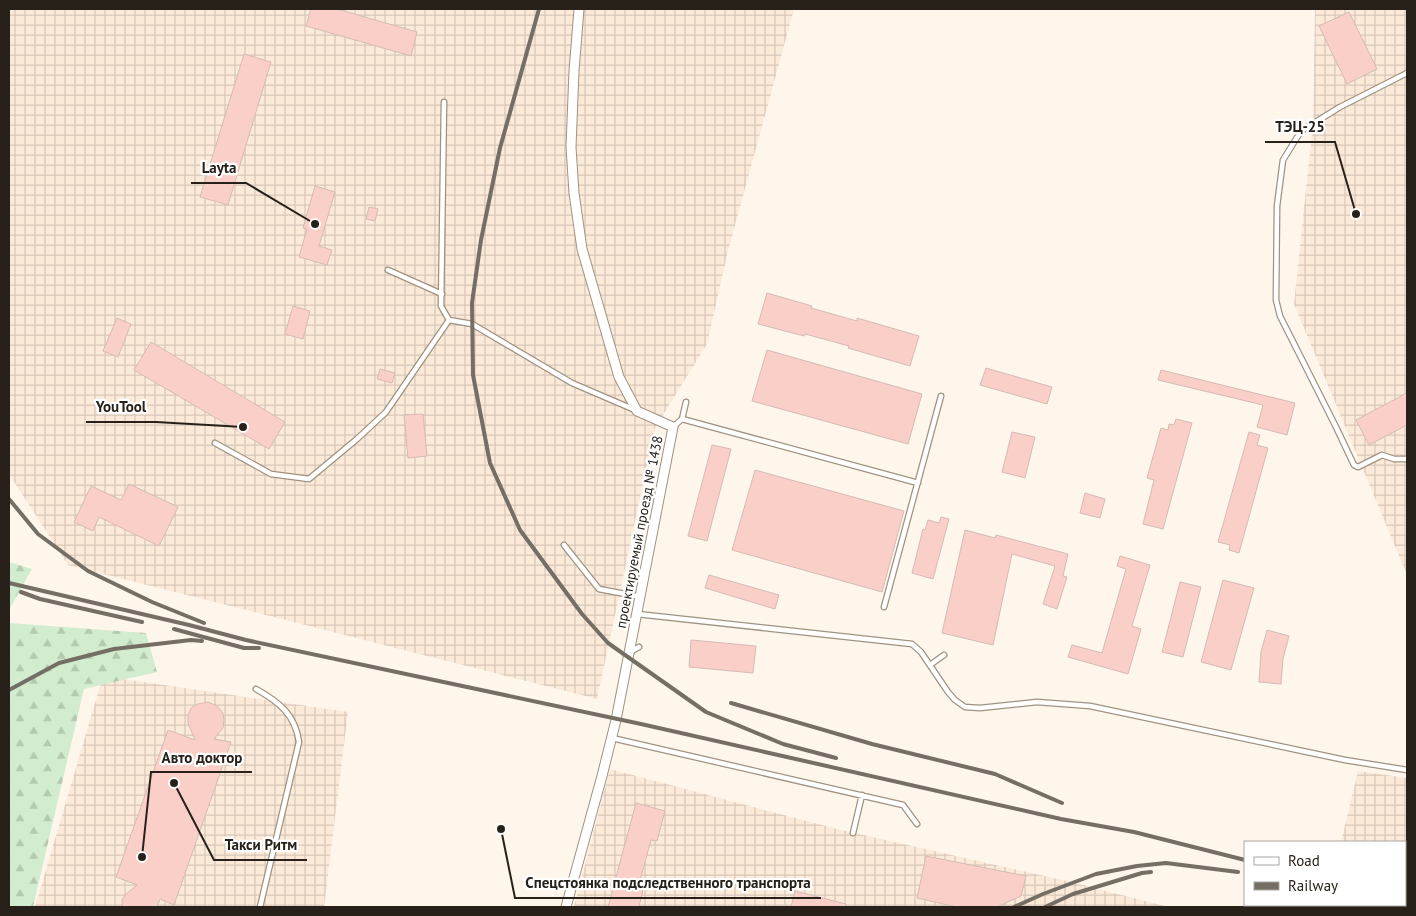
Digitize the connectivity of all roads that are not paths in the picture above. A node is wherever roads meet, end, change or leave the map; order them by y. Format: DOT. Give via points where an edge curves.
graph roads {
  1 [pos="579,9"];
  2 [pos="1407,73"];
  3 [pos="444,102"];
  4 [pos="388,270"];
  5 [pos="442,294"];
  6 [pos="449,320"];
  7 [pos="941,396"];
  8 [pos="686,402"];
  9 [pos="637,411"];
  10 [pos="682,419"];
  11 [pos="673,427"];
  12 [pos="215,443"];
  13 [pos="1407,459"];
  14 [pos="918,483"];
  15 [pos="564,546"];
  16 [pos="640,597"];
  17 [pos="884,607"];
  18 [pos="637,614"];
  19 [pos="639,647"];
  20 [pos="630,652"];
  21 [pos="944,655"];
  22 [pos="930,665"];
  23 [pos="256,689"];
  24 [pos="612,738"];
  25 [pos="1407,770"];
  26 [pos="862,795"];
  27 [pos="917,824"];
  28 [pos="853,833"];
  29 [pos="260,907"];
  30 [pos="566,907"];
  1 -- 9 [label="street" via="571,147 582,249 619,377"];
  2 -- 13 [label="lane" via="1301,131 1282,160 1277,206 1276,290 1280,316 1354,465 1358,467 1382,455"];
  3 -- 5 [label="lane"];
  4 -- 5 [label="lane"];
  5 -- 6 [label="lane" via="442,306"];
  6 -- 9 [label="lane" via="472,324 572,383"];
  6 -- 12 [label="lane" via="386,412 309,479 270,474"];
  7 -- 14 [label="lane"];
  8 -- 10 [label="lane"];
  9 -- 11 [label="street, проектируемый проезд № 1438"];
  10 -- 11 [label="lane"];
  10 -- 14 [label="lane"];
  11 -- 16 [label="street, проектируемый проезд № 1438"];
  14 -- 17 [label="lane"];
  15 -- 16 [label="lane" via="599,589"];
  16 -- 18 [label="street, проектируемый проезд № 1438"];
  18 -- 20 [label="street, проектируемый проезд № 1438"];
  18 -- 22 [label="lane" via="912,644"];
  19 -- 20 [label="lane"];
  20 -- 24 [label="street, проектируемый проезд № 1438"];
  21 -- 22 [label="lane"];
  22 -- 25 [label="lane" via="948,692 965,707 1037,702 1090,706"];
  23 -- 29 [label="lane" via="288,713 298,729 299,742"];
  24 -- 26 [label="lane"];
  24 -- 30 [label="street, проектируемый проезд № 1438"];
  26 -- 27 [label="lane" via="903,805"];
  26 -- 28 [label="lane"];
}
